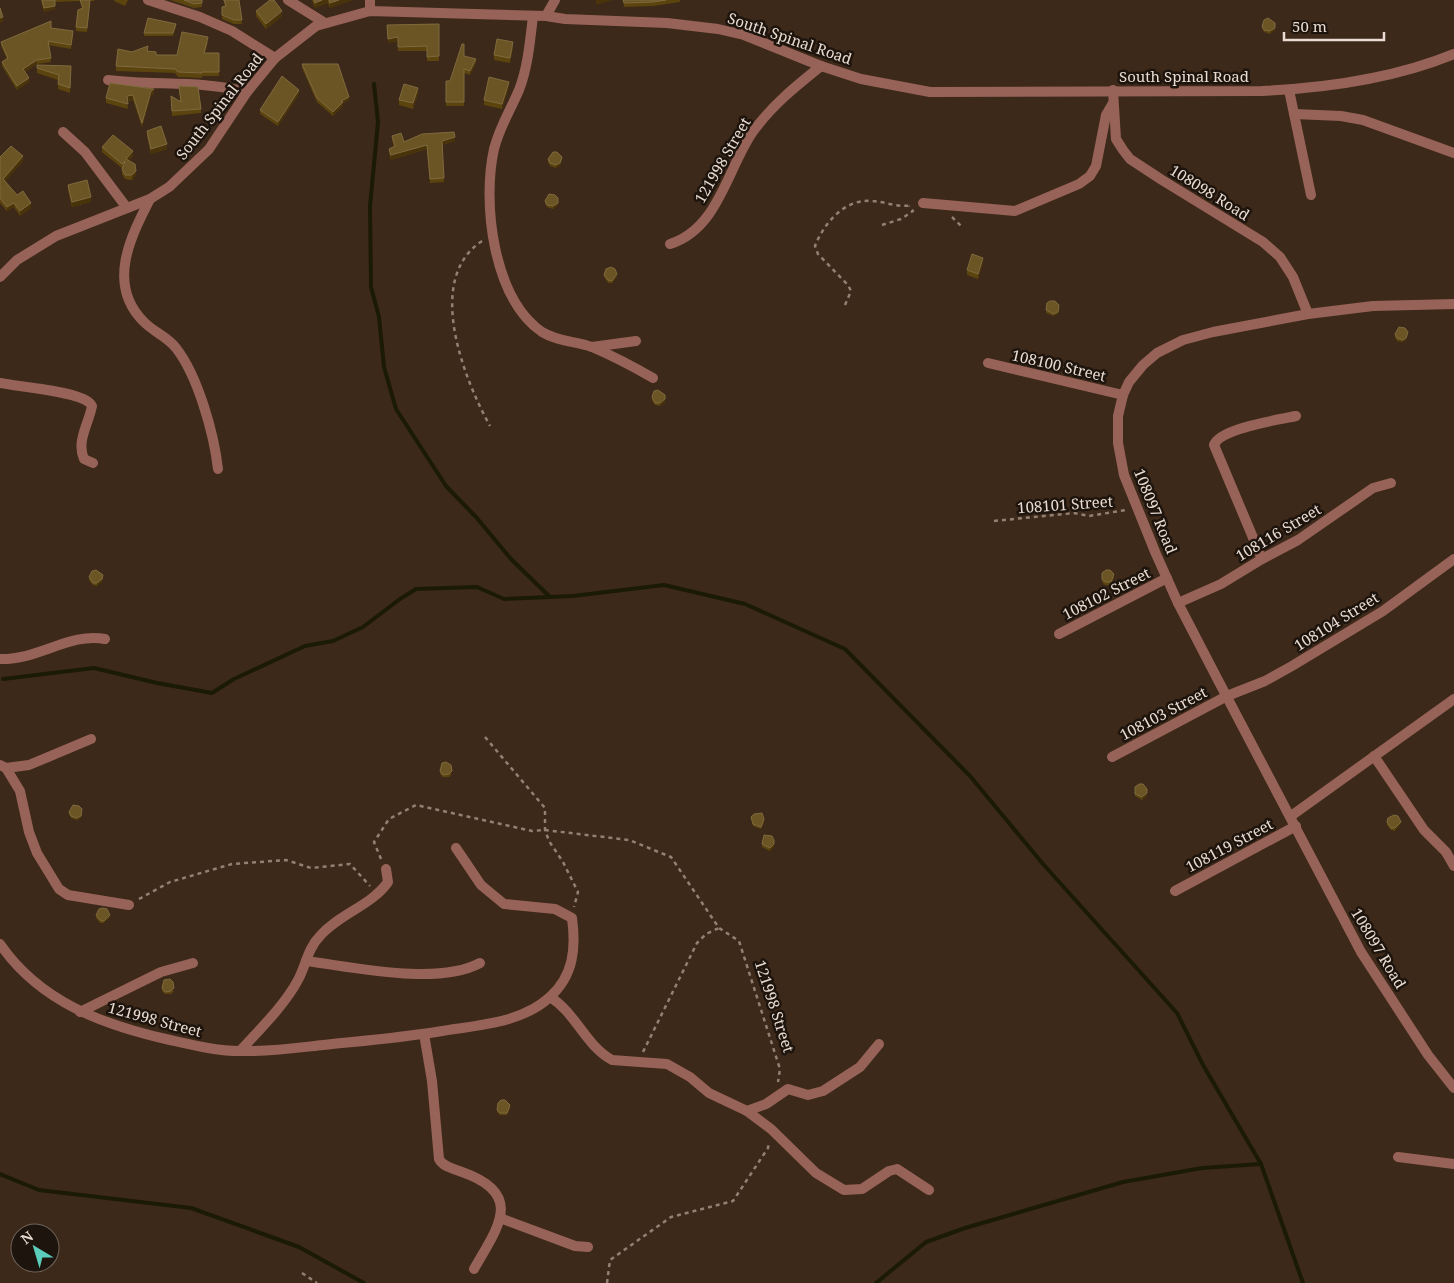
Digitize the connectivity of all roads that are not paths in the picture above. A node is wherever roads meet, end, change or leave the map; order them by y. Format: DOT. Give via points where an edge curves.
graph roads {
  1 [pos="148,0"];
  2 [pos="288,0"];
  3 [pos="370,0"];
  4 [pos="555,0"];
  5 [pos="370,11"];
  6 [pos="533,16"];
  7 [pos="546,16"];
  8 [pos="325,23"];
  9 [pos="1454,54"];
  10 [pos="275,58"];
  11 [pos="821,66"];
  12 [pos="108,80"];
  13 [pos="1112,90"];
  14 [pos="1289,90"];
  15 [pos="247,92"];
  16 [pos="1114,102"];
  17 [pos="1294,114"];
  18 [pos="63,132"];
  19 [pos="1454,153"];
  20 [pos="1311,195"];
  21 [pos="150,199"];
  22 [pos="924,203"];
  23 [pos="127,208"];
  24 [pos="670,244"];
  25 [pos="0,277"];
  26 [pos="1454,304"];
  27 [pos="1308,314"];
  28 [pos="636,342"];
  29 [pos="591,347"];
  30 [pos="988,363"];
  31 [pos="654,378"];
  32 [pos="0,383"];
  33 [pos="1123,395"];
  34 [pos="1296,416"];
  35 [pos="93,463"];
  36 [pos="218,469"];
  37 [pos="1391,483"];
  38 [pos="1262,558"];
  39 [pos="1454,559"];
  40 [pos="1167,578"];
  41 [pos="1178,604"];
  42 [pos="1059,634"];
  43 [pos="105,639"];
  44 [pos="0,659"];
  45 [pos="1227,696"];
  46 [pos="1452,704"];
  47 [pos="91,739"];
  48 [pos="1374,756"];
  49 [pos="1112,757"];
  50 [pos="3,767"];
  51 [pos="1291,816"];
  52 [pos="1296,826"];
  53 [pos="456,848"];
  54 [pos="1454,866"];
  55 [pos="386,869"];
  56 [pos="1175,891"];
  57 [pos="129,905"];
  58 [pos="0,944"];
  59 [pos="306,961"];
  60 [pos="193,963"];
  61 [pos="480,963"];
  62 [pos="550,997"];
  63 [pos="80,1012"];
  64 [pos="424,1034"];
  65 [pos="880,1044"];
  66 [pos="240,1051"];
  67 [pos="1454,1088"];
  68 [pos="747,1111"];
  69 [pos="1398,1157"];
  70 [pos="1454,1164"];
  71 [pos="929,1190"];
  72 [pos="500,1218"];
  73 [pos="588,1247"];
  74 [pos="474,1269"];
  1 -- 10 [label="street" via="232,31"];
  2 -- 8 [label="street"];
  3 -- 5 [label="street"];
  4 -- 7 [label="street"];
  5 -- 6 [label="street, South Spinal Road"];
  5 -- 8 [label="street, South Spinal Road"];
  6 -- 7 [label="street, South Spinal Road"];
  6 -- 29 [label="street" via="519,90 503,119 494,150 488,191 494,233 505,282 525,315 541,331 554,338"];
  7 -- 11 [label="street, South Spinal Road" via="718,28"];
  8 -- 10 [label="street, South Spinal Road" via="304,34"];
  9 -- 14 [label="street, South Spinal Road" via="1432,63 1357,82"];
  10 -- 15 [label="street, South Spinal Road"];
  11 -- 13 [label="street, South Spinal Road" via="870,81 930,92"];
  11 -- 24 [label="street, 121998 Street" via="794,87 752,134 719,199 702,223 685,240"];
  12 -- 15 [label="street" via="202,84"];
  13 -- 14 [label="street, South Spinal Road"];
  13 -- 16 [label="street, 108098 Road"];
  14 -- 17 [label="street"];
  15 -- 21 [label="street, South Spinal Road" via="208,149 169,187"];
  16 -- 22 [label="street" via="1106,115 1096,166 1090,176 1079,184 1015,211"];
  16 -- 27 [label="street, 108098 Road" via="1116,139 1130,159 1263,242 1280,257 1293,277"];
  17 -- 19 [label="street" via="1363,120"];
  17 -- 20 [label="street"];
  18 -- 23 [label="street" via="85,152"];
  21 -- 23 [label="street, South Spinal Road"];
  21 -- 36 [label="street" via="128,244 123,271 125,289 134,312 170,342 184,361 212,429"];
  23 -- 25 [label="street, South Spinal Road" via="56,236 17,260"];
  26 -- 27 [label="street, 108097 Road" via="1374,306"];
  27 -- 33 [label="street, 108097 Road" via="1183,340 1143,365"];
  28 -- 29 [label="street"];
  29 -- 31 [label="street"];
  30 -- 33 [label="street, 108100 Street"];
  32 -- 35 [label="street" via="76,395 90,401 92,406 81,453"];
  33 -- 40 [label="street, 108097 Road" via="1118,416 1118,443 1124,475"];
  34 -- 38 [label="street" via="1228,432 1217,438 1214,445"];
  37 -- 38 [label="street, 108116 Street" via="1373,488 1298,540"];
  38 -- 41 [label="street, 108116 Street" via="1221,584"];
  39 -- 45 [label="street, 108104 Street" via="1352,632 1265,681"];
  40 -- 41 [label="street, 108097 Road"];
  40 -- 42 [label="street, 108102 Street"];
  41 -- 45 [label="street, 108097 Road"];
  43 -- 44 [label="street" via="79,639 36,654"];
  45 -- 49 [label="street, 108103 Street"];
  45 -- 51 [label="street, 108097 Road"];
  46 -- 48 [label="street"];
  47 -- 50 [label="street" via="29,765"];
  48 -- 51 [label="street"];
  48 -- 54 [label="street" via="1424,830 1442,847"];
  50 -- 57 [label="street" via="20,791 37,853 58,889 68,895"];
  51 -- 52 [label="street, 108097 Road"];
  52 -- 56 [label="street, 108119 Street"];
  52 -- 67 [label="street, 108097 Road" via="1361,952 1428,1055"];
  53 -- 62 [label="street, 121998 Street" via="481,885 504,904 555,908 572,918 572,963"];
  55 -- 59 [label="street" via="388,882 378,894 326,929 316,940"];
  58 -- 63 [label="street, 121998 Street" via="22,972"];
  59 -- 61 [label="street" via="398,973 454,973"];
  59 -- 66 [label="street" via="292,988"];
  60 -- 63 [label="street" via="161,972"];
  62 -- 64 [label="street, 121998 Street" via="529,1011 495,1022"];
  62 -- 68 [label="street" via="562,1004 584,1034 612,1060 667,1064 709,1093"];
  63 -- 66 [label="street, 121998 Street" via="133,1032 206,1048"];
  64 -- 66 [label="street, 121998 Street"];
  64 -- 72 [label="street" via="439,1159 446,1166 478,1177 492,1189 500,1199"];
  65 -- 68 [label="street" via="860,1067 823,1091 808,1095 788,1089 766,1104"];
  68 -- 71 [label="street" via="771,1129 816,1174 844,1190 862,1189 897,1169"];
  69 -- 70 [label="street"];
  72 -- 73 [label="street" via="575,1246"];
  72 -- 74 [label="street"];
}
